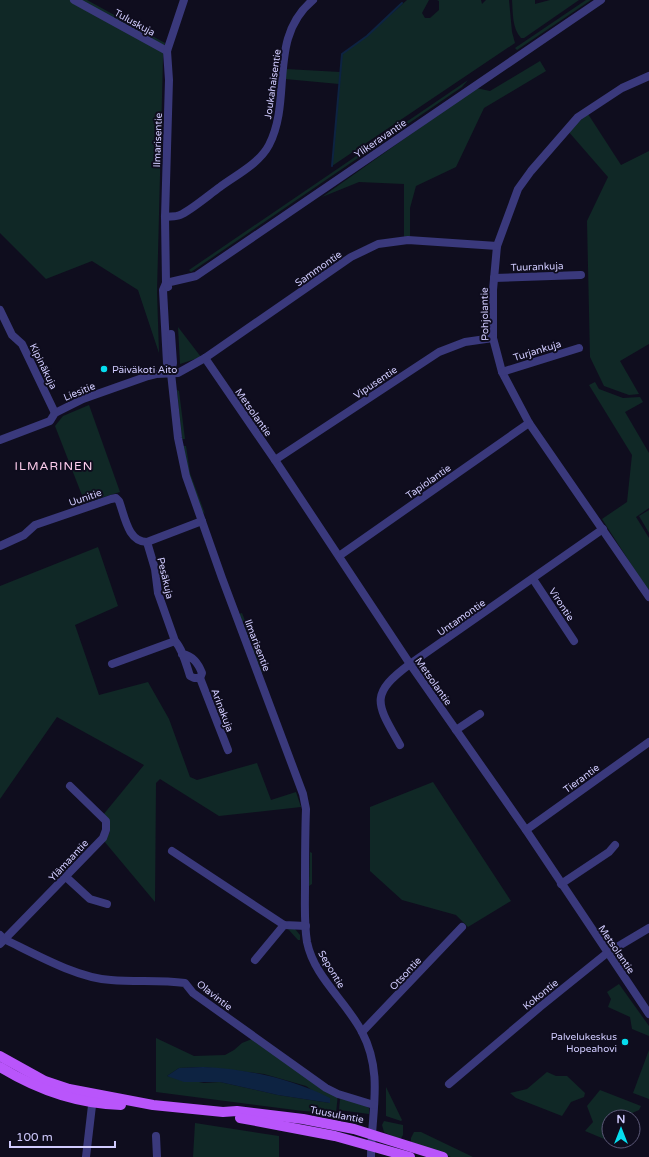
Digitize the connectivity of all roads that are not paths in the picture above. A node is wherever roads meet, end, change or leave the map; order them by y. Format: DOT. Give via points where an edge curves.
graph roads {
  1 [pos="74,0"];
  2 [pos="184,0"];
  3 [pos="313,0"];
  4 [pos="600,0"];
  5 [pos="167,51"];
  6 [pos="649,76"];
  7 [pos="165,217"];
  8 [pos="497,246"];
  9 [pos="582,275"];
  10 [pos="494,278"];
  11 [pos="166,283"];
  12 [pos="0,310"];
  13 [pos="493,338"];
  14 [pos="579,348"];
  15 [pos="204,358"];
  16 [pos="502,372"];
  17 [pos="171,373"];
  18 [pos="55,413"];
  19 [pos="529,423"];
  20 [pos="0,440"];
  21 [pos="275,460"];
  22 [pos="202,521"];
  23 [pos="603,529"];
  24 [pos="147,542"];
  25 [pos="0,546"];
  26 [pos="339,556"];
  27 [pos="533,578"];
  28 [pos="649,597"];
  29 [pos="175,641"];
  30 [pos="574,641"];
  31 [pos="182,654"];
  32 [pos="112,664"];
  33 [pos="410,664"];
  34 [pos="200,678"];
  35 [pos="480,714"];
  36 [pos="456,730"];
  37 [pos="649,742"];
  38 [pos="400,744"];
  39 [pos="228,750"];
  40 [pos="70,786"];
  41 [pos="526,830"];
  42 [pos="615,845"];
  43 [pos="172,851"];
  44 [pos="66,878"];
  45 [pos="561,884"];
  46 [pos="107,904"];
  47 [pos="284,925"];
  48 [pos="306,926"];
  49 [pos="462,927"];
  50 [pos="649,928"];
  51 [pos="1,939"];
  52 [pos="607,953"];
  53 [pos="255,960"];
  54 [pos="649,1014"];
  55 [pos="362,1032"];
  56 [pos="0,1056"];
  57 [pos="0,1067"];
  58 [pos="449,1084"];
  59 [pos="93,1098"];
  60 [pos="374,1105"];
  61 [pos="223,1112"];
  62 [pos="372,1134"];
  63 [pos="156,1136"];
  64 [pos="371,1145"];
  65 [pos="86,1157"];
  66 [pos="157,1157"];
  67 [pos="371,1157"];
  68 [pos="410,1157"];
  69 [pos="443,1157"];
  1 -- 5 [label="street, Tuluskuja"];
  2 -- 5 [label="street, Ilmarisentie"];
  3 -- 7 [label="street, Joukahaisentie" via="304,8 290,30 278,117 268,146 247,168 180,215"];
  4 -- 11 [label="street, Ylikeravantie" via="196,276"];
  5 -- 7 [label="street, Ilmarisentie" via="169,80"];
  6 -- 8 [label="street, Pohjolantie" via="622,88 578,117 518,189"];
  7 -- 11 [label="street, Ilmarisentie"];
  8 -- 10 [label="street, Pohjolantie"];
  8 -- 15 [label="street, Sammontie" via="408,240 378,244 351,257"];
  9 -- 10 [label="street, Tuurankuja"];
  10 -- 13 [label="street, Pohjolantie"];
  11 -- 17 [label="street, Ilmarisentie" via="163,290 167,363"];
  12 -- 18 [label="street, Kipinäkuja" via="12,335 22,344"];
  13 -- 16 [label="street, Pohjolantie"];
  13 -- 21 [label="street, Vipusentie" via="465,342 439,352"];
  14 -- 16 [label="street, Turjankuja"];
  15 -- 17 [label="street, Sammontie" via="178,373"];
  15 -- 21 [label="street, Metsolantie"];
  16 -- 19 [label="street, Pohjolantie"];
  17 -- 18 [label="street, Liesitie" via="148,376 83,399"];
  17 -- 22 [label="street, Ilmarisentie" via="178,438 186,476"];
  18 -- 20 [label="street, Liesitie" via="50,421"];
  19 -- 23 [label="street, Pohjolantie"];
  19 -- 26 [label="street, Tapiolantie"];
  21 -- 26 [label="street, Metsolantie"];
  22 -- 24 [label="street"];
  22 -- 48 [label="street, Ilmarisentie" via="306,809"];
  23 -- 27 [label="street, Untamontie"];
  23 -- 28 [label="street, Pohjolantie"];
  24 -- 25 [label="street, Uunitie" via="139,542 133,538 116,498 35,525 24,535"];
  24 -- 29 [label="street, Pesäkuja" via="155,569 158,593"];
  26 -- 33 [label="street, Metsolantie"];
  27 -- 30 [label="street, Virontie"];
  27 -- 33 [label="street, Untamontie"];
  29 -- 31 [label="street, Pesäkuja"];
  29 -- 32 [label="street"];
  31 -- 34 [label="street, Pesäkuja" via="190,676"];
  31 -- 34 [label="street" via="199,663 202,673"];
  33 -- 36 [label="street, Metsolantie"];
  33 -- 38 [label="street, Untamontie" via="384,687 380,699 382,712"];
  34 -- 39 [label="street, Arinakuja"];
  35 -- 36 [label="street"];
  36 -- 41 [label="street, Metsolantie"];
  37 -- 41 [label="street, Tierantie"];
  40 -- 44 [label="street, Ylämaantie" via="106,821 106,830 103,838"];
  41 -- 45 [label="street, Metsolantie"];
  42 -- 45 [label="street" via="609,852"];
  43 -- 47 [label="street"];
  44 -- 46 [label="street" via="90,899"];
  44 -- 51 [label="street, Ylämaantie"];
  45 -- 52 [label="street, Metsolantie"];
  47 -- 48 [label="street"];
  47 -- 53 [label="street"];
  48 -- 55 [label="street, Sepontie" via="307,942 323,978"];
  49 -- 55 [label="street, Otsontie"];
  50 -- 52 [label="street, Kokontie"];
  51 -- 60 [label="street, Olavintie" via="66,969 109,980 185,983 193,993 326,1088"];
  52 -- 54 [label="street, Metsolantie"];
  52 -- 58 [label="street, Kokontie"];
  55 -- 60 [label="street, Sepontie" via="374,1066"];
  56 -- 59 [label="main road, Tuusulantie" via="45,1081"];
  57 -- 59 [label="main road, Tuusulantie" via="41,1089"];
  59 -- 61 [label="main road, Tuusulantie"];
  59 -- 65 [label="street"];
  60 -- 62 [label="street, Sepontie"];
  61 -- 62 [label="main road, Tuusulantie" via="238,1111 303,1119"];
  61 -- 64 [label="main road, Tuusulantie" via="236,1117"];
  62 -- 64 [label="street, Sepontie"];
  62 -- 69 [label="main road, Tuusulantie"];
  63 -- 66 [label="street"];
  64 -- 67 [label="street, Sepontie"];
  64 -- 68 [label="main road, Tuusulantie"];
}
